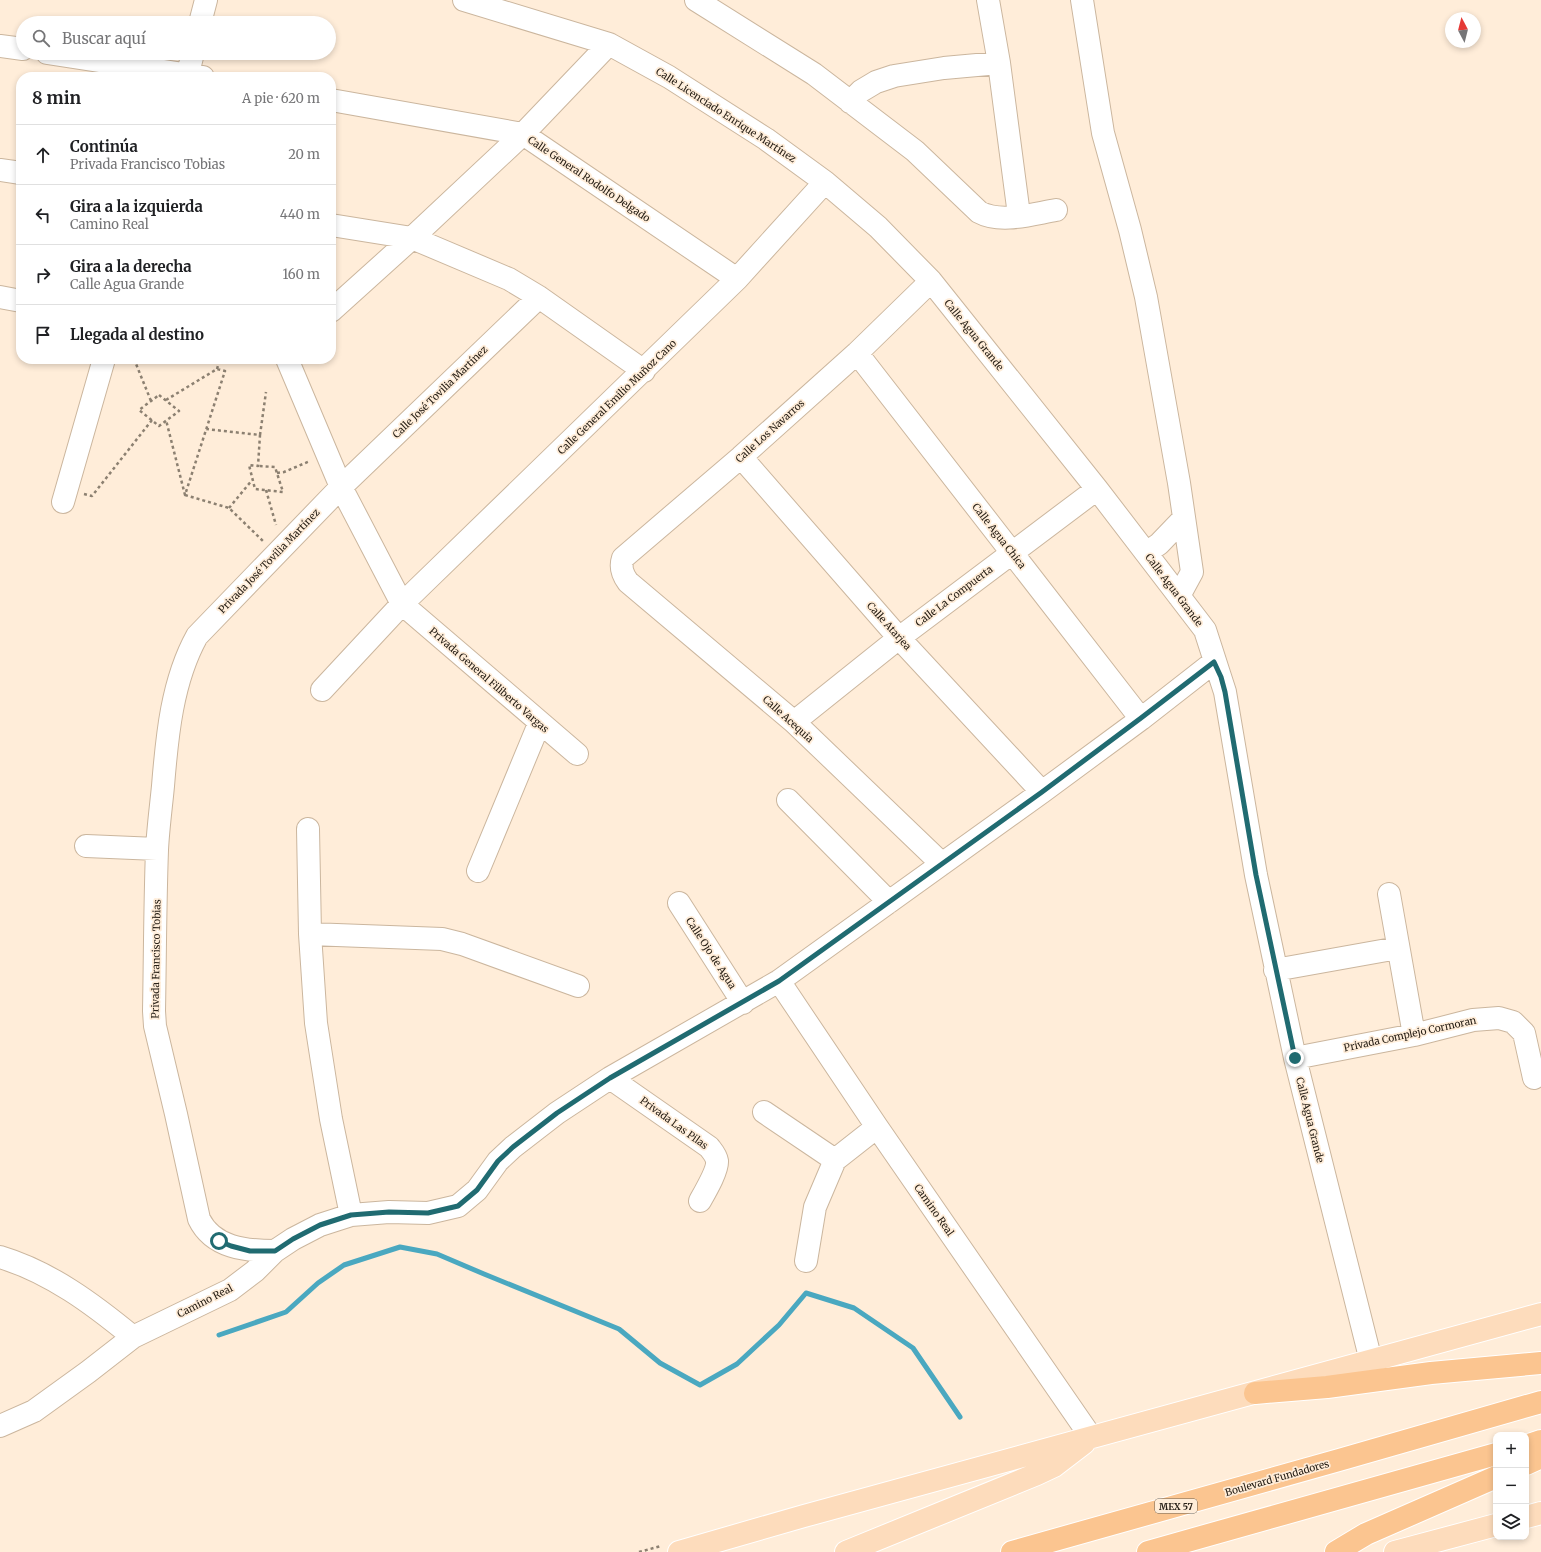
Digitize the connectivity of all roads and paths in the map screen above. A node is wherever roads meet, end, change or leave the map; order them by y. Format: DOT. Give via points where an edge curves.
graph roads {
  1 [pos="206,0"];
  2 [pos="464,0"];
  3 [pos="696,0"];
  4 [pos="988,0"];
  5 [pos="1082,0"];
  6 [pos="202,16"];
  7 [pos="609,44"];
  8 [pos="0,46"];
  9 [pos="16,48"];
  10 [pos="91,60"];
  11 [pos="193,60"];
  12 [pos="1000,62"];
  13 [pos="168,72"];
  14 [pos="193,72"];
  15 [pos="336,101"];
  16 [pos="850,102"];
  17 [pos="523,134"];
  18 [pos="0,170"];
  19 [pos="16,172"];
  20 [pos="826,182"];
  21 [pos="1056,210"];
  22 [pos="1019,215"];
  23 [pos="336,226"];
  24 [pos="412,238"];
  25 [pos="737,279"];
  26 [pos="931,280"];
  27 [pos="0,297"];
  28 [pos="539,297"];
  29 [pos="16,300"];
  30 [pos="336,306"];
  31 [pos="857,353"];
  32 [pos="103,364"];
  33 [pos="136,364"];
  34 [pos="218,364"];
  35 [pos="289,364"];
  36 [pos="217,369"];
  37 [pos="644,371"];
  38 [pos="266,392"];
  39 [pos="151,400"];
  40 [pos="166,400"];
  41 [pos="152,420"];
  42 [pos="166,420"];
  43 [pos="206,429"];
  44 [pos="260,435"];
  45 [pos="327,452"];
  46 [pos="741,457"];
  47 [pos="258,466"];
  48 [pos="277,473"];
  49 [pos="253,479"];
  50 [pos="341,486"];
  51 [pos="1097,489"];
  52 [pos="266,490"];
  53 [pos="185,494"];
  54 [pos="65,496"];
  55 [pos="229,508"];
  56 [pos="1184,518"];
  57 [pos="278,529"];
  58 [pos="266,543"];
  59 [pos="1012,552"];
  60 [pos="1146,553"];
  61 [pos="628,582"];
  62 [pos="1179,596"];
  63 [pos="402,604"];
  64 [pos="197,636"];
  65 [pos="899,638"];
  66 [pos="1214,662"];
  67 [pos="322,690"];
  68 [pos="1141,718"];
  69 [pos="794,722"];
  70 [pos="539,724"];
  71 [pos="577,754"];
  72 [pos="1042,792"];
  73 [pos="788,800"];
  74 [pos="308,829"];
  75 [pos="86,846"];
  76 [pos="157,848"];
  77 [pos="942,864"];
  78 [pos="478,871"];
  79 [pos="1389,894"];
  80 [pos="889,902"];
  81 [pos="679,903"];
  82 [pos="310,934"];
  83 [pos="1398,948"];
  84 [pos="1275,970"];
  85 [pos="779,981"];
  86 [pos="578,986"];
  87 [pos="743,1003"];
  88 [pos="1414,1035"];
  89 [pos="1295,1058"];
  90 [pos="610,1078"];
  91 [pos="1534,1078"];
  92 [pos="764,1112"];
  93 [pos="878,1128"];
  94 [pos="835,1160"];
  95 [pos="700,1202"];
  96 [pos="351,1215"];
  97 [pos="275,1251"];
  98 [pos="0,1257"];
  99 [pos="806,1261"];
  100 [pos="1541,1314"];
  101 [pos="133,1337"];
  102 [pos="1372,1361"];
  103 [pos="1541,1363"];
  104 [pos="1255,1393"];
  105 [pos="1541,1402"];
  106 [pos="0,1426"];
  107 [pos="1091,1437"];
  108 [pos="1541,1441"];
  109 [pos="1529,1445"];
  110 [pos="1493,1455"];
  111 [pos="1541,1457"];
  112 [pos="1529,1463"];
  113 [pos="1493,1478"];
  114 [pos="1541,1513"];
  115 [pos="1529,1516"];
  116 [pos="1493,1526"];
  117 [pos="727,1546"];
  118 [pos="684,1551"];
  119 [pos="846,1552"];
  120 [pos="1012,1552"];
  121 [pos="1148,1552"];
  122 [pos="1336,1552"];
  123 [pos="1395,1552"];
  1 -- 6 [label="street"];
  2 -- 7 [label="street, Calle Licenciado Enrique Martínez"];
  3 -- 16 [label="street" via="814,74"];
  4 -- 12 [label="street"];
  5 -- 56 [label="street" via="1103,133 1146,297"];
  7 -- 17 [label="street"];
  7 -- 20 [label="street, Calle Licenciado Enrique Martínez" via="669,76 766,139"];
  8 -- 9 [label="street"];
  10 -- 13 [label="street"];
  11 -- 14 [label="street"];
  12 -- 16 [label="street" via="894,76 876,82 861,91"];
  12 -- 22 [label="street"];
  15 -- 17 [label="street, Calle General Rodolfo Delgado"];
  16 -- 22 [label="street" via="915,151 979,212 994,218"];
  17 -- 24 [label="street"];
  17 -- 25 [label="street, Calle General Rodolfo Delgado"];
  18 -- 19 [label="street"];
  20 -- 25 [label="street, Calle General Emilio Muñoz Cano"];
  20 -- 26 [label="street, Calle Licenciado Enrique Martínez" via="878,227"];
  21 -- 22 [label="street"];
  23 -- 24 [label="street"];
  24 -- 28 [label="street" via="503,276"];
  24 -- 30 [label="street"];
  25 -- 37 [label="street, Calle General Emilio Muñoz Cano"];
  26 -- 31 [label="street, Calle Los Navarros"];
  26 -- 51 [label="street, Calle Agua Grande"];
  27 -- 29 [label="street"];
  28 -- 37 [label="street"];
  28 -- 50 [label="street, Calle José Tovilia Martínez"];
  31 -- 46 [label="street, Calle Los Navarros"];
  31 -- 59 [label="street, Calle Agua Chica"];
  32 -- 54 [label="street"];
  33 -- 39 [label="path"];
  34 -- 36 [label="path"];
  35 -- 45 [label="street"];
  36 -- 40 [label="path"];
  36 -- 43 [label="path" via="225,371"];
  37 -- 63 [label="street, Calle General Emilio Muñoz Cano"];
  38 -- 44 [label="path"];
  39 -- 40 [label="path" via="159,395"];
  39 -- 41 [label="path" via="139,410"];
  40 -- 42 [label="path" via="179,411"];
  41 -- 42 [label="path" via="159,426"];
  41 -- 54 [label="path" via="92,496"];
  42 -- 53 [label="path"];
  43 -- 44 [label="path"];
  43 -- 53 [label="path"];
  44 -- 47 [label="path"];
  45 -- 48 [label="path"];
  45 -- 50 [label="street"];
  46 -- 61 [label="street, Calle Los Navarros" via="623,558 622,570"];
  46 -- 65 [label="street, Calle Atarjea"];
  47 -- 48 [label="path" via="275,467"];
  47 -- 49 [label="path" via="250,465"];
  48 -- 52 [label="path" via="283,492"];
  49 -- 52 [label="path" via="255,489"];
  49 -- 55 [label="path"];
  50 -- 63 [label="street"];
  50 -- 64 [label="street, Privada José Tovilia Martínez"];
  51 -- 59 [label="street, Calle La Compuerta"];
  51 -- 60 [label="street, Calle Agua Grande"];
  52 -- 57 [label="path"];
  53 -- 55 [label="path"];
  55 -- 58 [label="path"];
  56 -- 60 [label="street" via="1159,544"];
  56 -- 62 [label="street" via="1192,572"];
  59 -- 65 [label="street, Calle La Compuerta"];
  59 -- 68 [label="street, Calle Agua Chica"];
  60 -- 62 [label="street, Calle Agua Grande"];
  61 -- 69 [label="street, Calle Acequia"];
  62 -- 66 [label="street, Calle Agua Grande" via="1205,630"];
  63 -- 67 [label="street, Calle General Emilio Muñoz Cano"];
  63 -- 70 [label="street, Privada General Filiberto Vargas"];
  64 -- 76 [label="street, Privada Francisco Tobias" via="187,654 176,695 166,748"];
  65 -- 69 [label="street, Calle La Compuerta"];
  65 -- 72 [label="street, Calle Atarjea"];
  66 -- 68 [label="street, Camino Real"];
  66 -- 84 [label="street, Calle Agua Grande" via="1225,692"];
  68 -- 72 [label="street, Camino Real"];
  69 -- 77 [label="street, Calle Acequia"];
  70 -- 71 [label="street, Privada General Filiberto Vargas"];
  70 -- 78 [label="street"];
  72 -- 77 [label="street, Camino Real"];
  73 -- 80 [label="street"];
  74 -- 82 [label="street"];
  75 -- 76 [label="street"];
  76 -- 97 [label="street, Privada Francisco Tobias" via="155,1026 199,1219 209,1234 219,1241 250,1251"];
  77 -- 80 [label="street, Camino Real"];
  79 -- 83 [label="street"];
  80 -- 85 [label="street, Camino Real"];
  81 -- 87 [label="street, Calle Ojo de Agua"];
  82 -- 86 [label="street" via="442,939"];
  82 -- 96 [label="street" via="316,1023 331,1119"];
  83 -- 84 [label="street"];
  83 -- 88 [label="street"];
  84 -- 89 [label="street, Calle Agua Grande"];
  85 -- 87 [label="street, Camino Real"];
  85 -- 93 [label="street, Camino Real"];
  87 -- 90 [label="street, Camino Real"];
  88 -- 89 [label="street, Privada Complejo Cormoran"];
  88 -- 91 [label="street, Privada Complejo Cormoran" via="1473,1020 1499,1018 1513,1022 1524,1033"];
  89 -- 102 [label="street, Calle Agua Grande"];
  90 -- 95 [label="street, Privada Las Pilas" via="714,1153 716,1168"];
  90 -- 96 [label="street, Camino Real" via="557,1113 513,1147 498,1161 477,1190 458,1206 428,1213 389,1212"];
  92 -- 94 [label="street"];
  93 -- 94 [label="street"];
  93 -- 107 [label="street, Camino Real"];
  94 -- 99 [label="street" via="815,1207"];
  96 -- 97 [label="street, Camino Real" via="320,1225"];
  97 -- 101 [label="street, Camino Real" via="255,1271 230,1290"];
  98 -- 101 [label="street" via="54,1280 98,1309"];
  100 -- 102 [label="main road"];
  101 -- 106 [label="street, Camino Real" via="34,1411"];
  102 -- 104 [label="main road"];
  103 -- 104 [label="highway"];
  104 -- 107 [label="main road"];
  105 -- 120 [label="highway, Boulevard Fundadores / MEX 57"];
  107 -- 117 [label="main road"];
  107 -- 119 [label="main road" via="1054,1466 1037,1474"];
  108 -- 109 [label="highway"];
  110 -- 121 [label="highway"];
  111 -- 112 [label="highway"];
  113 -- 122 [label="highway" via="1366,1534"];
  114 -- 115 [label="main road"];
  116 -- 123 [label="main road"];
  117 -- 118 [label="main road"];
}
